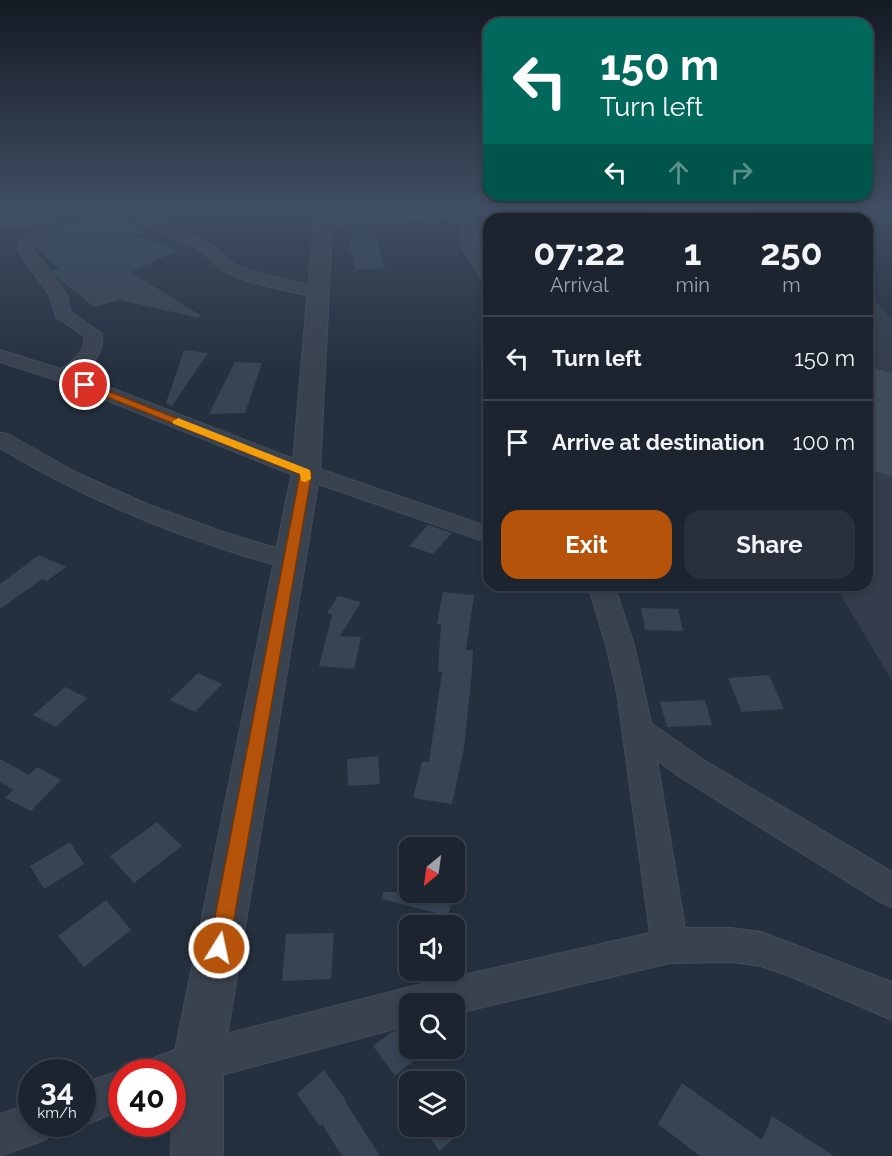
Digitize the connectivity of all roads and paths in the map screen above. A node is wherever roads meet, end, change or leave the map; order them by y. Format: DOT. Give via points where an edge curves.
graph roads {
  1 [pos="35,263"];
  2 [pos="222,263"];
  3 [pos="321,263"];
  4 [pos="319,293"];
  5 [pos="0,356"];
  6 [pos="63,376"];
  7 [pos="0,439"];
  8 [pos="306,472"];
  9 [pos="483,533"];
  10 [pos="290,561"];
  11 [pos="603,591"];
  12 [pos="635,728"];
  13 [pos="892,891"];
  14 [pos="670,946"];
  15 [pos="465,993"];
  16 [pos="892,1001"];
  17 [pos="399,1009"];
  18 [pos="185,1059"];
  19 [pos="186,1066"];
  20 [pos="186,1086"];
  21 [pos="18,1129"];
  22 [pos="0,1136"];
  23 [pos="197,1156"];
  1 -- 6 [label="street" via="58,295 62,313 93,334 92,352"];
  2 -- 4 [label="street" via="235,271"];
  3 -- 4 [label="street"];
  4 -- 8 [label="street"];
  5 -- 6 [label="street"];
  6 -- 8 [label="street"];
  7 -- 10 [label="street" via="76,483 130,507"];
  8 -- 9 [label="street"];
  8 -- 10 [label="street"];
  10 -- 18 [label="street"];
  11 -- 12 [label="street" via="620,645"];
  12 -- 13 [label="street" via="691,768"];
  12 -- 14 [label="street"];
  14 -- 15 [label="street"];
  14 -- 16 [label="street" via="731,945 761,949"];
  17 -- 19 [label="street"];
  20 -- 23 [label="street"];
  21 -- 22 [label="street"];
}
